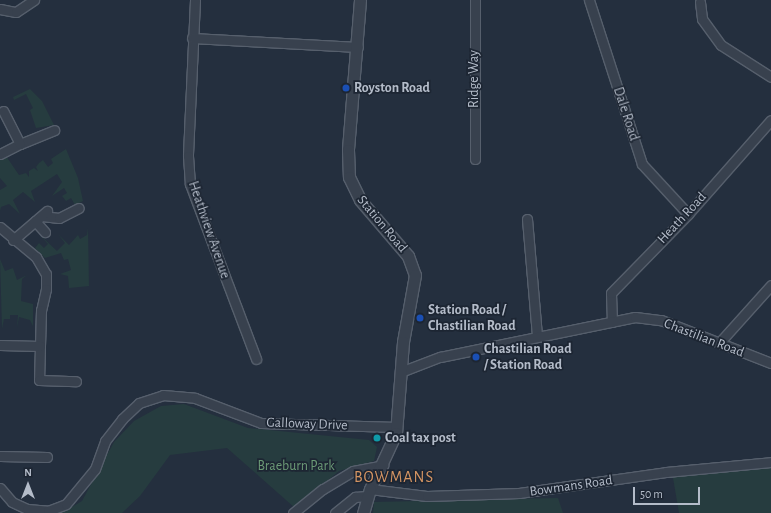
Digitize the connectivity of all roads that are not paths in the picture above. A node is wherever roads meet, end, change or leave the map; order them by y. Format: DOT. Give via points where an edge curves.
graph roads {
  1 [pos="34,0"];
  2 [pos="195,0"];
  3 [pos="360,0"];
  4 [pos="475,0"];
  5 [pos="589,0"];
  6 [pos="700,2"];
  7 [pos="0,9"];
  8 [pos="192,38"];
  9 [pos="358,47"];
  10 [pos="771,77"];
  11 [pos="3,111"];
  12 [pos="771,120"];
  13 [pos="54,130"];
  14 [pos="20,144"];
  15 [pos="0,154"];
  16 [pos="475,159"];
  17 [pos="79,208"];
  18 [pos="688,214"];
  19 [pos="42,216"];
  20 [pos="527,219"];
  21 [pos="0,227"];
  22 [pos="45,232"];
  23 [pos="13,240"];
  24 [pos="771,285"];
  25 [pos="612,322"];
  26 [pos="537,336"];
  27 [pos="719,343"];
  28 [pos="0,345"];
  29 [pos="40,346"];
  30 [pos="256,359"];
  31 [pos="771,363"];
  32 [pos="403,371"];
  33 [pos="76,381"];
  34 [pos="397,427"];
  35 [pos="0,456"];
  36 [pos="46,457"];
  37 [pos="771,462"];
  38 [pos="383,465"];
  39 [pos="0,488"];
  40 [pos="368,492"];
  41 [pos="293,513"];
  42 [pos="335,513"];
  43 [pos="363,513"];
  1 -- 7 [label="street" via="16,12"];
  2 -- 8 [label="street, Heathview Avenue"];
  3 -- 9 [label="street, Station Road"];
  4 -- 16 [label="street, Ridge Way"];
  5 -- 18 [label="street, Dale Road" via="642,164"];
  6 -- 10 [label="street" via="702,20 721,45"];
  8 -- 9 [label="street"];
  8 -- 30 [label="street, Heathview Avenue" via="188,156 190,184"];
  9 -- 32 [label="street, Station Road" via="348,150 349,177 360,200 401,246 413,266 415,286 403,342"];
  11 -- 14 [label="street"];
  12 -- 18 [label="street, Heath Road"];
  13 -- 14 [label="street"];
  14 -- 15 [label="street"];
  17 -- 19 [label="street" via="60,218"];
  18 -- 25 [label="street, Heath Road" via="611,293"];
  19 -- 22 [label="street"];
  19 -- 23 [label="street"];
  20 -- 26 [label="street"];
  21 -- 23 [label="street"];
  23 -- 29 [label="street" via="36,258 46,274"];
  24 -- 27 [label="street"];
  25 -- 26 [label="street, Chastilian Road"];
  25 -- 27 [label="street, Chastilian Road" via="636,317 661,320"];
  26 -- 32 [label="street, Chastilian Road" via="440,356"];
  27 -- 31 [label="street, Chastilian Road"];
  28 -- 29 [label="street"];
  29 -- 33 [label="street" via="39,380"];
  32 -- 34 [label="street, Station Road"];
  34 -- 38 [label="street, Station Road"];
  34 -- 39 [label="street, Galloway Drive" via="261,423 195,398 163,395 139,404 122,418 105,441 96,466 66,504 48,511 27,509 12,502"];
  35 -- 36 [label="street"];
  37 -- 40 [label="street, Bowmans Road" via="666,472 519,493 427,496"];
  38 -- 40 [label="street, Station Road"];
  38 -- 41 [label="street" via="353,471 323,489"];
  40 -- 42 [label="street" via="355,497"];
  40 -- 43 [label="street, Station Road"];
}
